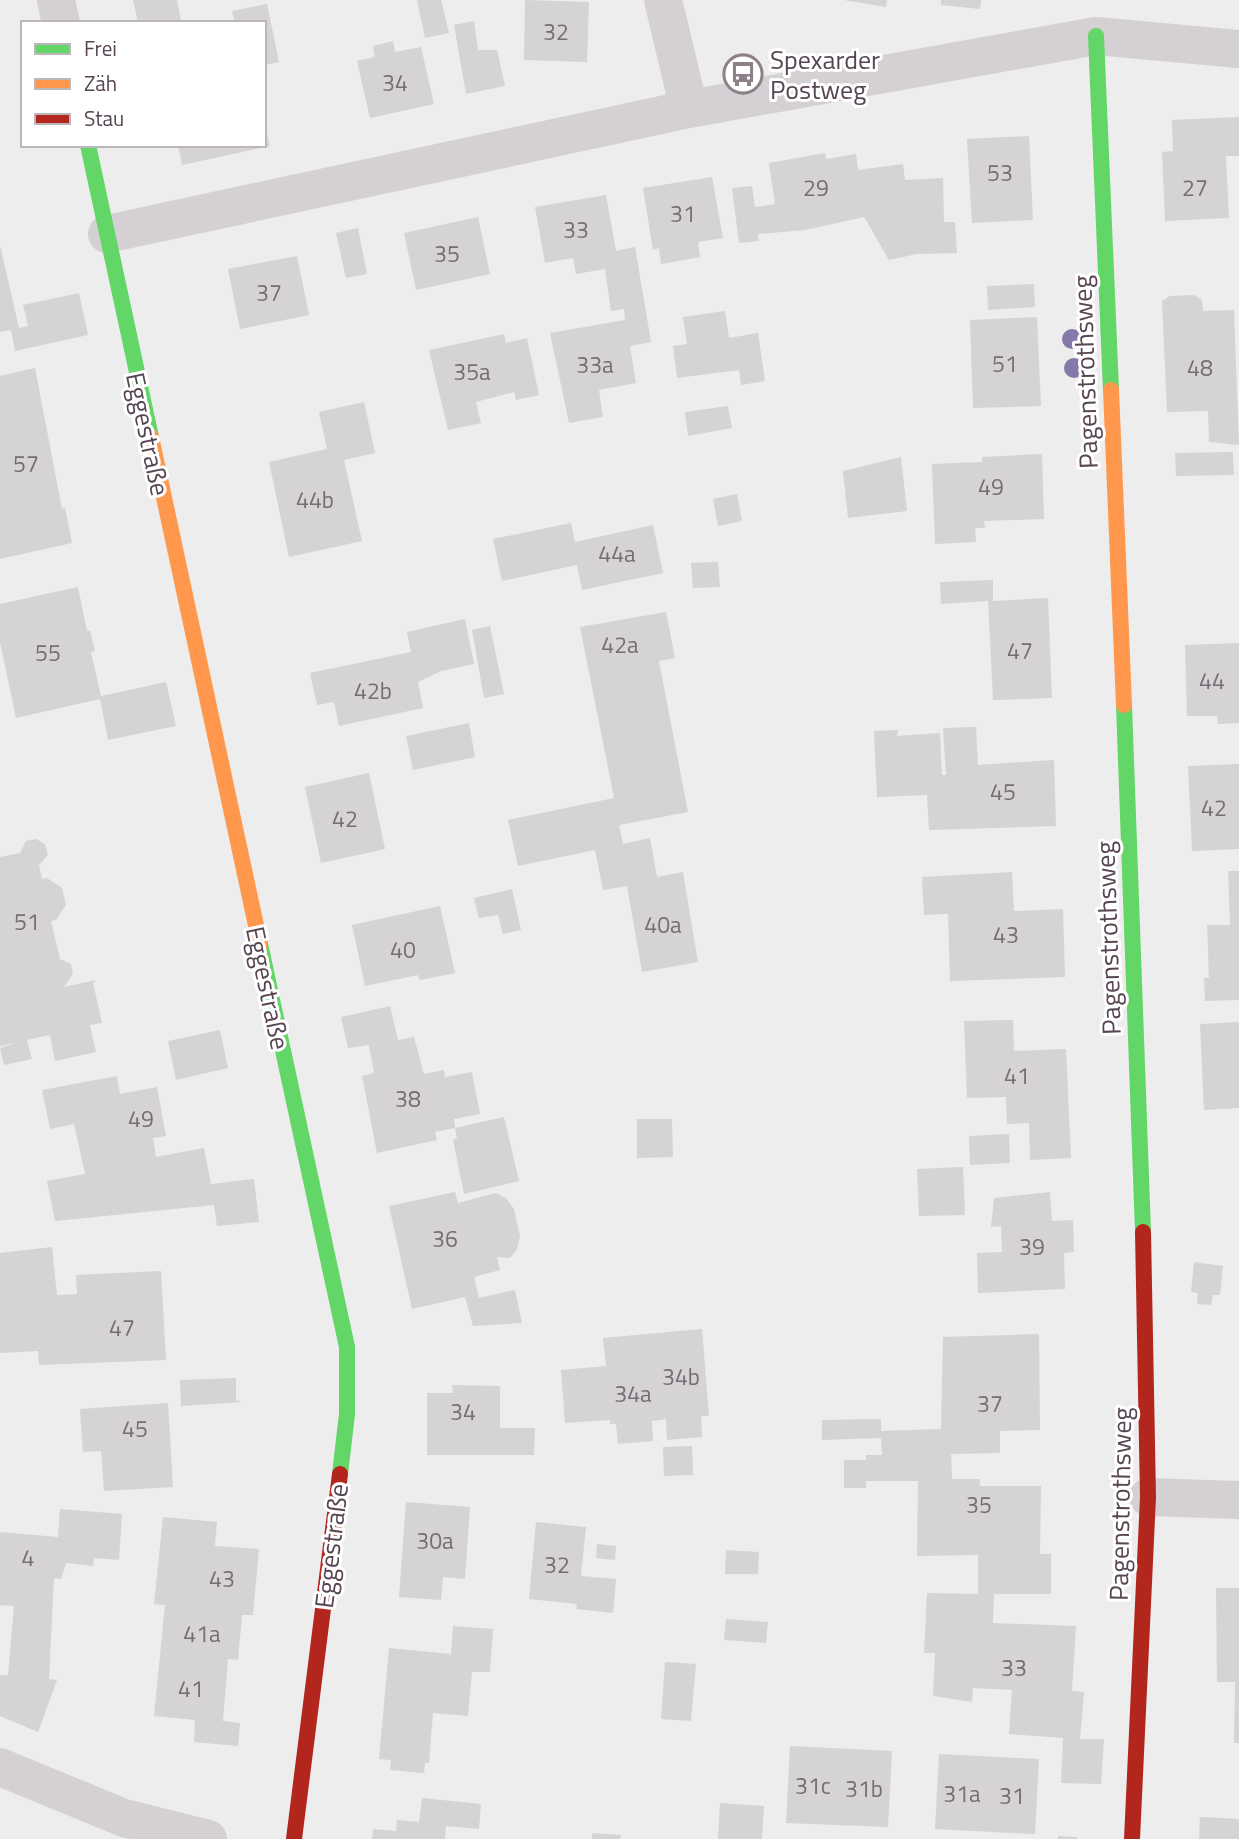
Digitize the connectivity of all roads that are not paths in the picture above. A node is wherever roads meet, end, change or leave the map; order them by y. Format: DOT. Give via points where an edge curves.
graph roads {
  1 [pos="56,0"];
  2 [pos="663,0"];
  3 [pos="61,21"];
  4 [pos="1096,36"];
  5 [pos="1239,49"];
  6 [pos="689,109"];
  7 [pos="88,147"];
  8 [pos="107,234"];
  9 [pos="1149,1497"];
  10 [pos="1239,1500"];
  11 [pos="0,1767"];
  12 [pos="208,1839"];
  13 [pos="293,1839"];
  14 [pos="1132,1839"];
  1 -- 3 [label="street"];
  2 -- 6 [label="street"];
  4 -- 5 [label="street"];
  4 -- 6 [label="street"];
  4 -- 9 [label="street, Pagenstrothsweg" via="1140,1090"];
  6 -- 8 [label="street"];
  7 -- 8 [label="street, Eggestraße"];
  8 -- 13 [label="street, Eggestraße" via="347,1347 347,1414"];
  9 -- 10 [label="street"];
  9 -- 14 [label="street, Pagenstrothsweg"];
  11 -- 12 [label="street" via="124,1818"];
}
